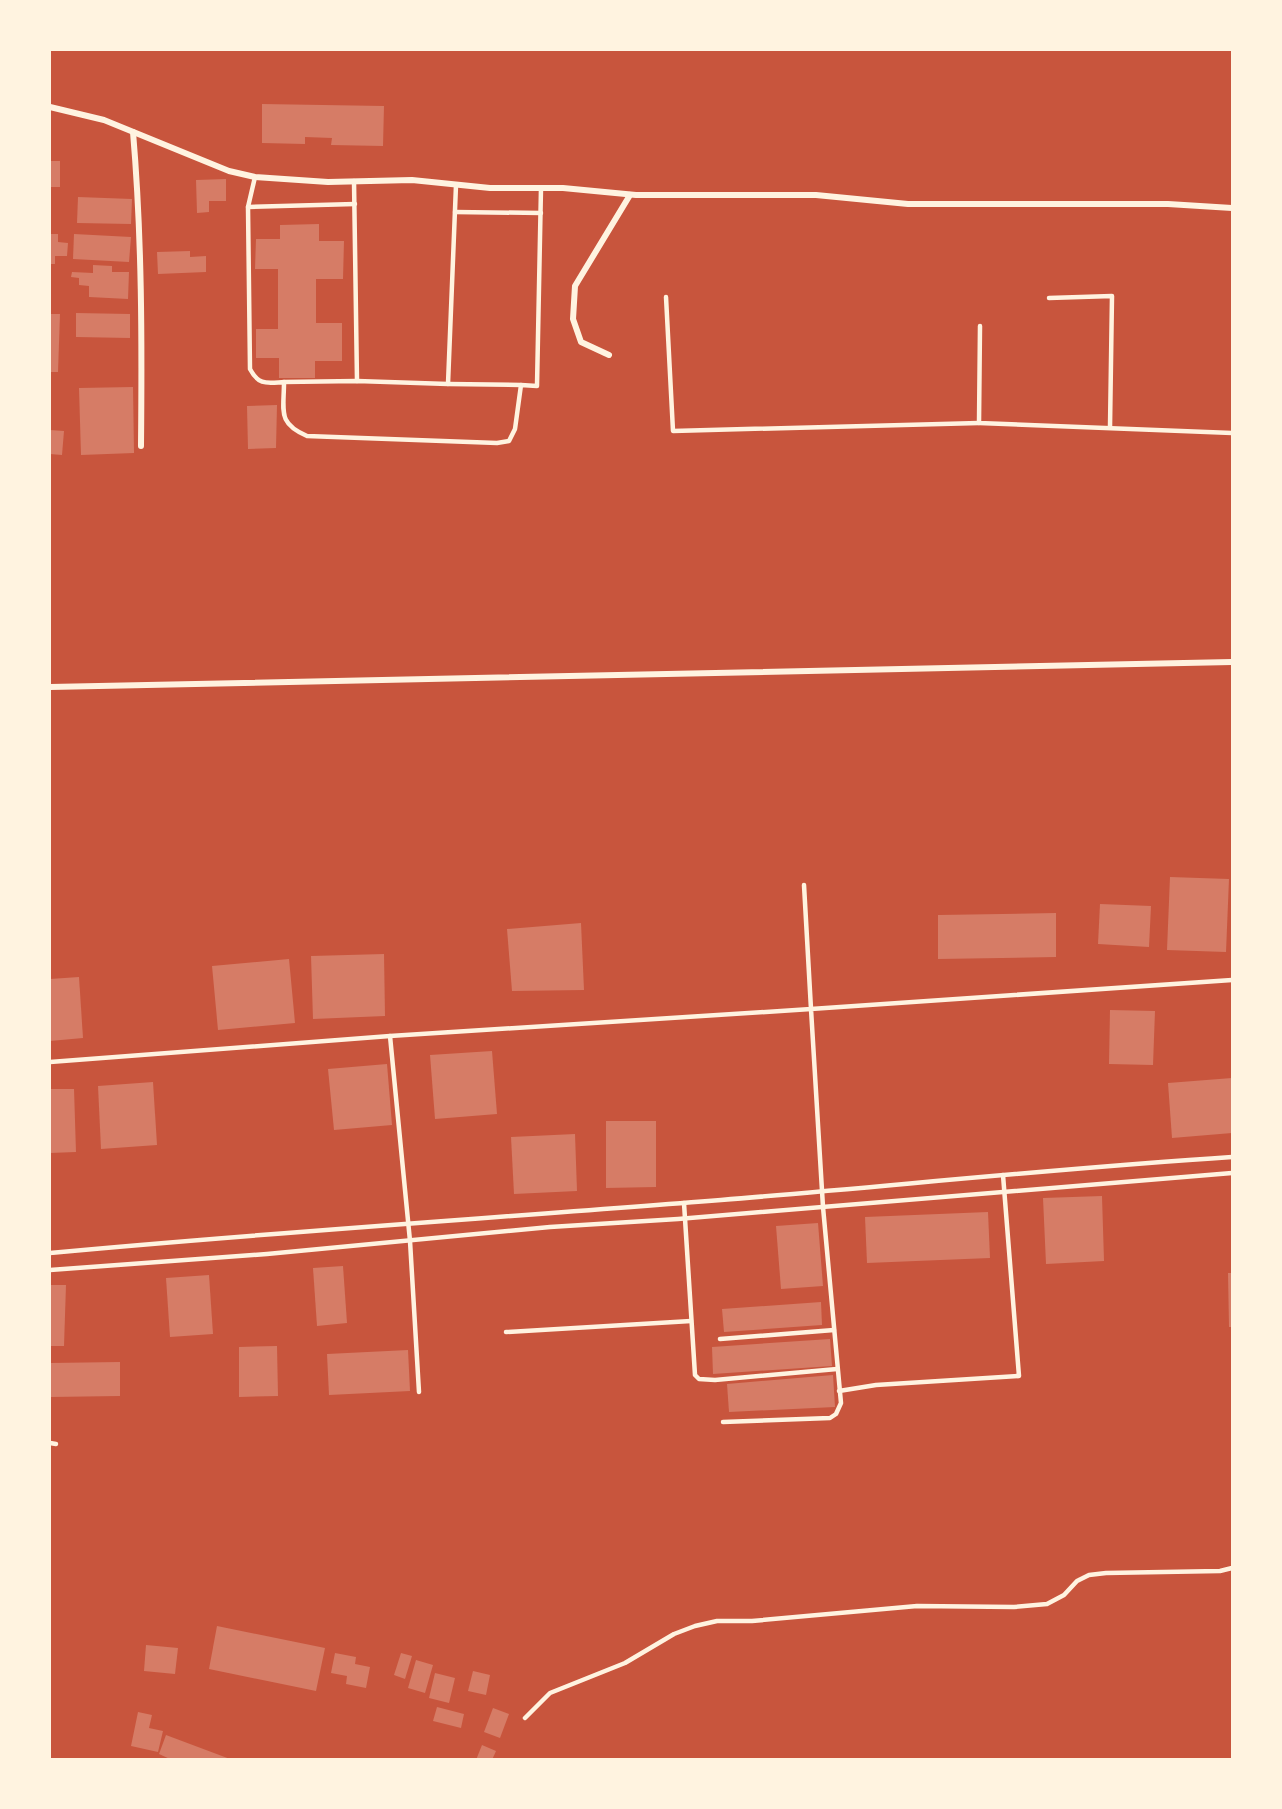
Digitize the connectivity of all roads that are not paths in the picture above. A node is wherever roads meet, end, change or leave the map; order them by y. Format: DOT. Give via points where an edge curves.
graph roads {
  1 [pos="50,106"];
  2 [pos="134,132"];
  3 [pos="255,177"];
  4 [pos="354,182"];
  5 [pos="456,184"];
  6 [pos="541,188"];
  7 [pos="630,195"];
  8 [pos="355,204"];
  9 [pos="248,207"];
  10 [pos="1233,208"];
  11 [pos="455,212"];
  12 [pos="541,213"];
  13 [pos="666,297"];
  14 [pos="1049,298"];
  15 [pos="980,326"];
  16 [pos="609,355"];
  17 [pos="357,381"];
  18 [pos="284,382"];
  19 [pos="448,384"];
  20 [pos="521,385"];
  21 [pos="979,423"];
  22 [pos="1110,427"];
  23 [pos="1233,433"];
  24 [pos="141,446"];
  25 [pos="1233,662"];
  26 [pos="50,687"];
  27 [pos="804,885"];
  28 [pos="1233,980"];
  29 [pos="811,1009"];
  30 [pos="390,1036"];
  31 [pos="50,1062"];
  32 [pos="1233,1157"];
  33 [pos="1233,1173"];
  34 [pos="1003,1175"];
  35 [pos="823,1190"];
  36 [pos="1004,1192"];
  37 [pos="684,1203"];
  38 [pos="823,1207"];
  39 [pos="684,1218"];
  40 [pos="408,1223"];
  41 [pos="410,1240"];
  42 [pos="50,1253"];
  43 [pos="50,1270"];
  44 [pos="692,1321"];
  45 [pos="834,1330"];
  46 [pos="506,1332"];
  47 [pos="720,1339"];
  48 [pos="837,1369"];
  49 [pos="839,1391"];
  50 [pos="419,1392"];
  51 [pos="723,1422"];
  52 [pos="1233,1568"];
  53 [pos="525,1718"];
  1 -- 2 [label="street"];
  2 -- 3 [label="street" via="229,171"];
  2 -- 24 [label="street" via="142,325"];
  3 -- 4 [label="street"];
  3 -- 9 [label="lane"];
  4 -- 5 [label="street" via="412,180"];
  4 -- 8 [label="lane"];
  5 -- 6 [label="street"];
  5 -- 11 [label="lane"];
  6 -- 7 [label="street"];
  6 -- 12 [label="lane"];
  7 -- 10 [label="street" via="816,195 908,204 1168,204"];
  7 -- 16 [label="street" via="575,286 573,320 581,342"];
  8 -- 9 [label="lane"];
  8 -- 17 [label="lane"];
  9 -- 18 [label="lane" via="250,369 255,379 265,383"];
  11 -- 12 [label="lane"];
  11 -- 19 [label="lane"];
  12 -- 20 [label="lane" via="537,386"];
  13 -- 21 [label="lane" via="673,430"];
  14 -- 22 [label="lane" via="1112,296"];
  15 -- 21 [label="lane"];
  17 -- 18 [label="lane"];
  17 -- 19 [label="lane"];
  18 -- 20 [label="lane" via="284,418 292,429 307,436 497,443 509,441 515,429"];
  19 -- 20 [label="lane"];
  21 -- 22 [label="lane"];
  22 -- 23 [label="lane"];
  25 -- 26 [label="street"];
  27 -- 29 [label="lane"];
  28 -- 29 [label="lane"];
  29 -- 30 [label="lane"];
  29 -- 35 [label="lane"];
  30 -- 31 [label="lane"];
  30 -- 40 [label="lane"];
  32 -- 34 [label="lane"];
  33 -- 36 [label="lane"];
  34 -- 35 [label="lane"];
  34 -- 36 [label="lane"];
  35 -- 37 [label="lane"];
  35 -- 38 [label="lane"];
  36 -- 38 [label="lane"];
  36 -- 49 [label="lane" via="1019,1376"];
  37 -- 39 [label="lane"];
  37 -- 40 [label="lane"];
  38 -- 39 [label="lane"];
  38 -- 45 [label="lane"];
  39 -- 41 [label="lane"];
  39 -- 44 [label="lane"];
  40 -- 41 [label="lane"];
  40 -- 42 [label="lane"];
  41 -- 43 [label="lane"];
  41 -- 50 [label="lane"];
  44 -- 46 [label="lane"];
  44 -- 48 [label="lane" via="695,1375 699,1379"];
  45 -- 47 [label="lane"];
  45 -- 48 [label="lane"];
  48 -- 49 [label="lane"];
  49 -- 51 [label="lane" via="841,1403 830,1418"];
  52 -- 53 [label="lane" via="1089,1575 1047,1604 917,1606 706,1623 674,1634 625,1663 550,1693"];
}
